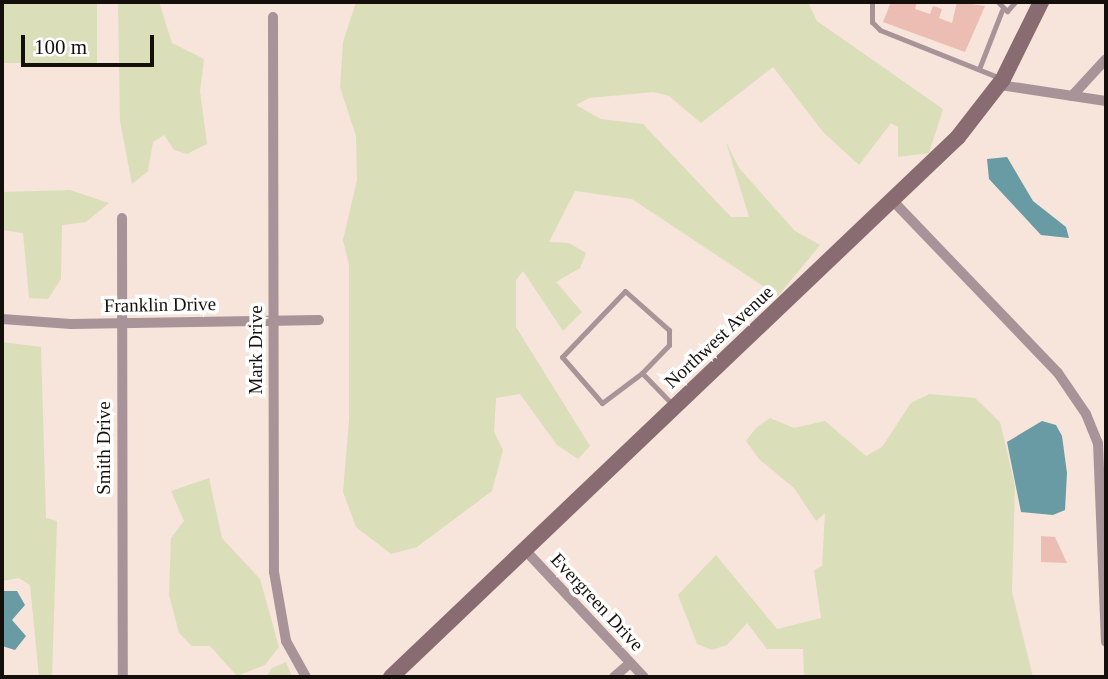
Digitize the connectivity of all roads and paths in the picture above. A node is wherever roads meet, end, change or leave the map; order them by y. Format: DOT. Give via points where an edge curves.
graph roads {
  1 [pos="872,2"];
  2 [pos="998,2"];
  3 [pos="1015,2"];
  4 [pos="1039,3"];
  5 [pos="1002,10"];
  6 [pos="273,17"];
  7 [pos="1106,60"];
  8 [pos="979,69"];
  9 [pos="1001,82"];
  10 [pos="1072,96"];
  11 [pos="1106,101"];
  12 [pos="893,201"];
  13 [pos="122,218"];
  14 [pos="2,318"];
  15 [pos="273,320"];
  16 [pos="319,320"];
  17 [pos="122,323"];
  18 [pos="642,373"];
  19 [pos="676,407"];
  20 [pos="524,551"];
  21 [pos="1106,642"];
  22 [pos="630,663"];
  23 [pos="123,677"];
  24 [pos="306,677"];
  25 [pos="391,677"];
  26 [pos="614,677"];
  27 [pos="644,677"];
  1 -- 8 [label="lane" via="872,22 880,30"];
  2 -- 5 [label="lane"];
  3 -- 5 [label="lane"];
  4 -- 9 [label="street, Northwest Avenue"];
  5 -- 8 [label="lane"];
  6 -- 15 [label="street, Mark Drive"];
  7 -- 10 [label="street"];
  8 -- 9 [label="lane"];
  9 -- 10 [label="street"];
  9 -- 12 [label="street, Northwest Avenue" via="958,137"];
  10 -- 11 [label="street"];
  12 -- 19 [label="street, Northwest Avenue"];
  12 -- 21 [label="street" via="1058,373 1086,414 1098,443"];
  13 -- 17 [label="street, Smith Drive"];
  14 -- 17 [label="street, Franklin Drive"];
  15 -- 16 [label="street, Franklin Drive"];
  15 -- 17 [label="street, Franklin Drive"];
  15 -- 24 [label="street, Mark Drive" via="276,600 286,641"];
  17 -- 23 [label="street, Smith Drive"];
  18 -- 18 [label="lane" via="670,337 625,291 562,357 603,403"];
  18 -- 19 [label="lane"];
  19 -- 20 [label="street, Northwest Avenue"];
  20 -- 22 [label="street, Evergreen Drive"];
  20 -- 25 [label="street, Northwest Avenue"];
  22 -- 26 [label="street"];
  22 -- 27 [label="street, Evergreen Drive"];
}
